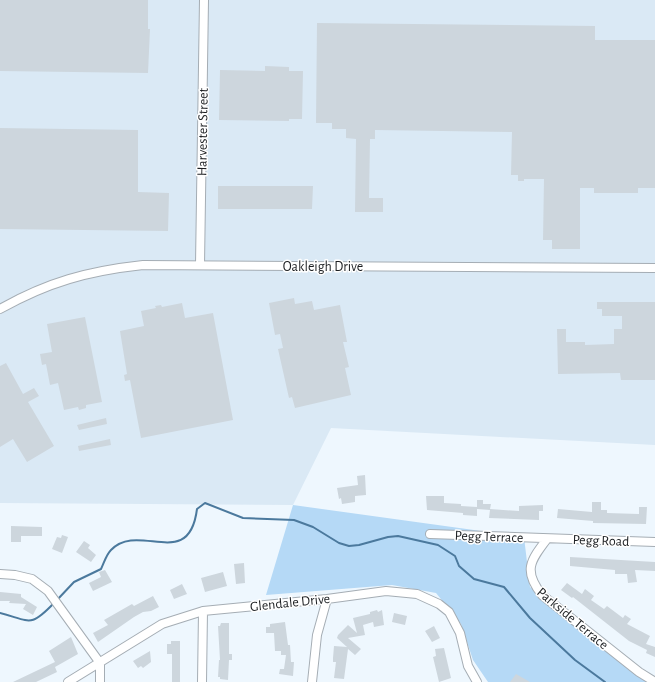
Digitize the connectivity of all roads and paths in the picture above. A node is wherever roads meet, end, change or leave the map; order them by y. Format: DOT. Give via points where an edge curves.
graph roads {
  1 [pos="204,0"];
  2 [pos="200,265"];
  3 [pos="655,268"];
  4 [pos="0,309"];
  5 [pos="430,534"];
  6 [pos="547,539"];
  7 [pos="655,542"];
  8 [pos="0,574"];
  9 [pos="327,599"];
  10 [pos="203,612"];
  11 [pos="100,664"];
  12 [pos="68,682"];
  13 [pos="100,682"];
  14 [pos="202,682"];
  15 [pos="312,682"];
  16 [pos="478,682"];
  17 [pos="655,682"];
  1 -- 2 [label="street, Harvester Street"];
  2 -- 3 [label="street, Oakleigh Drive"];
  2 -- 4 [label="street, Oakleigh Drive" via="143,265 107,269 66,278 28,293"];
  5 -- 6 [label="street, Pegg Terrace"];
  6 -- 7 [label="street, Pegg Road"];
  6 -- 17 [label="street, Parkside Terrace" via="534,556 530,568 533,584 542,595"];
  8 -- 11 [label="street" via="24,576 48,591"];
  9 -- 10 [label="street, Glendale Drive"];
  9 -- 15 [label="street" via="317,635"];
  9 -- 16 [label="street, Glendale Drive" via="386,591 429,598 448,612 456,623 468,666"];
  10 -- 11 [label="street, Glendale Drive" via="162,624"];
  10 -- 14 [label="street"];
  11 -- 12 [label="street, Glendale Drive"];
  11 -- 13 [label="street"];
}
